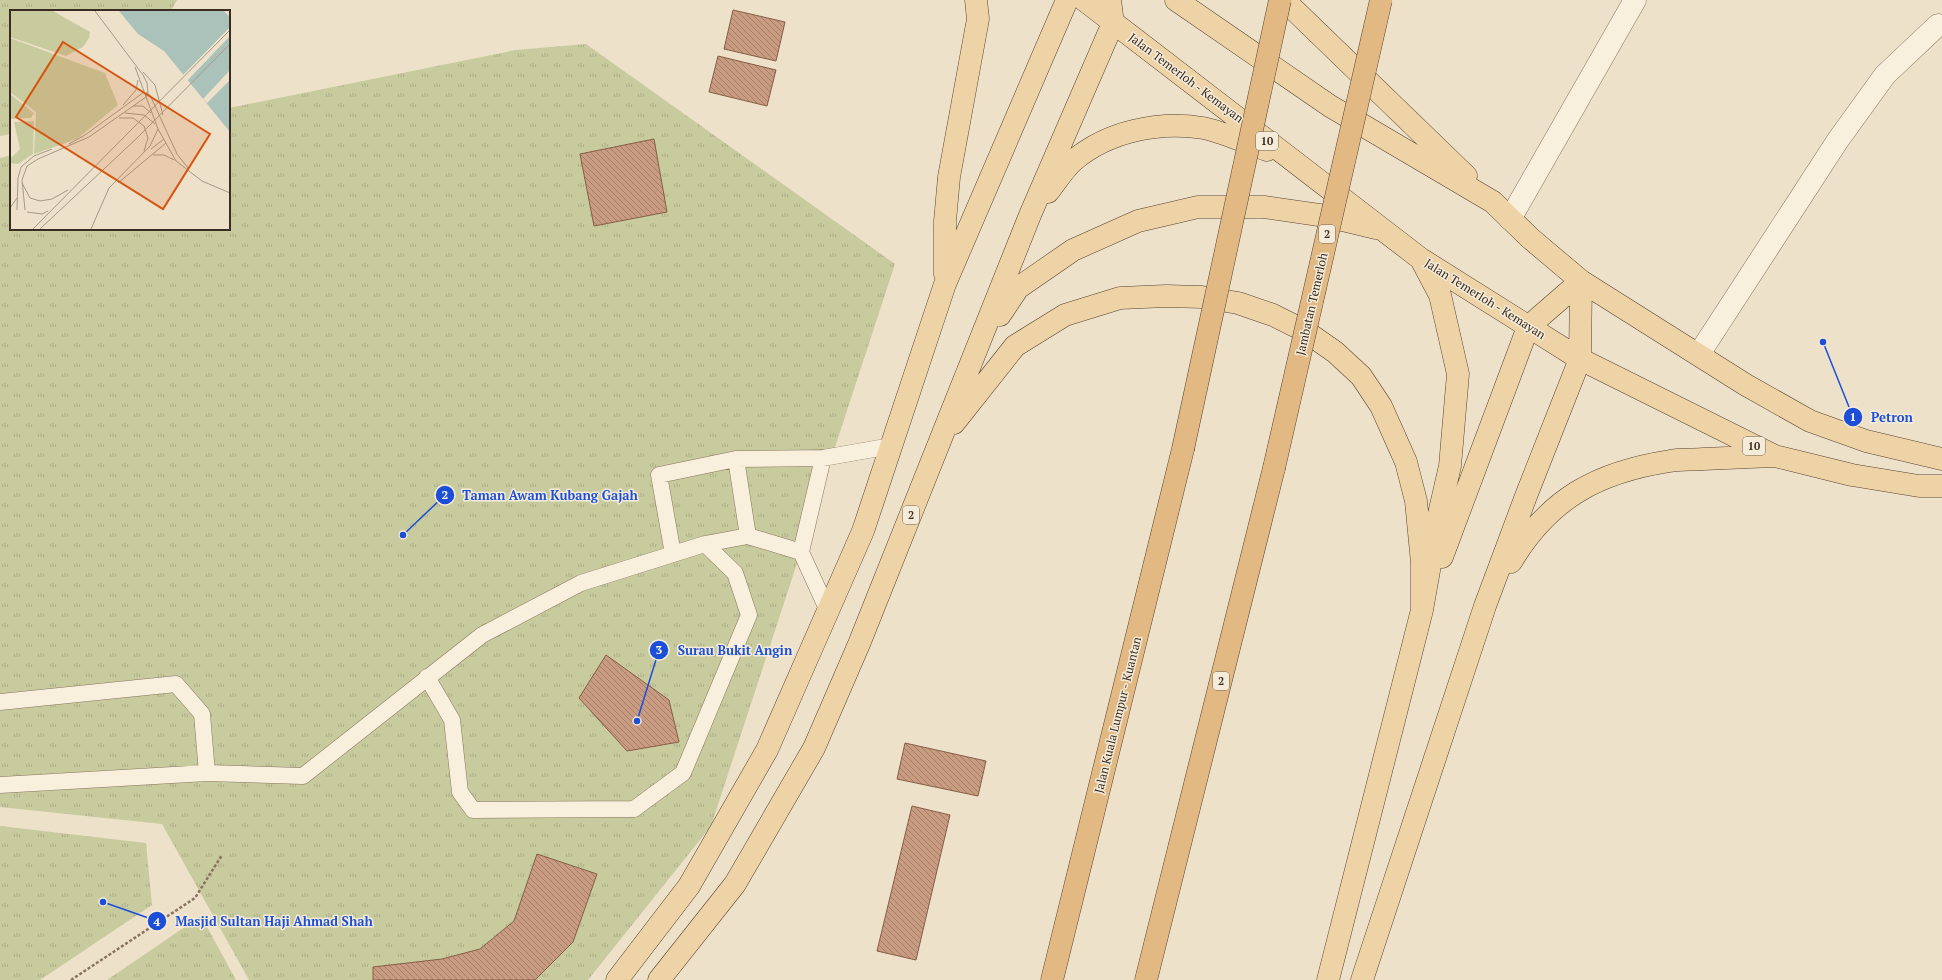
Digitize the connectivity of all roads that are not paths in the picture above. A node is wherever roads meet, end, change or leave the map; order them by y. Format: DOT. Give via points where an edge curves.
graph roads {
  1 [pos="976,0"];
  2 [pos="1067,0"];
  3 [pos="1084,0"];
  4 [pos="1110,0"];
  5 [pos="1176,0"];
  6 [pos="1280,0"];
  7 [pos="1284,0"];
  8 [pos="1381,0"];
  9 [pos="1635,0"];
  10 [pos="1114,23"];
  11 [pos="1938,25"];
  12 [pos="1292,160"];
  13 [pos="1493,202"];
  14 [pos="1030,215"];
  15 [pos="1510,219"];
  16 [pos="1383,229"];
  17 [pos="1421,259"];
  18 [pos="1581,280"];
  19 [pos="945,284"];
  20 [pos="1528,327"];
  21 [pos="977,349"];
  22 [pos="1699,354"];
  23 [pos="1580,359"];
  24 [pos="940,441"];
  25 [pos="891,446"];
  26 [pos="1775,456"];
  27 [pos="736,458"];
  28 [pos="823,458"];
  29 [pos="1942,459"];
  30 [pos="1942,486"];
  31 [pos="748,536"];
  32 [pos="705,544"];
  33 [pos="801,552"];
  34 [pos="673,554"];
  35 [pos="1485,606"];
  36 [pos="828,610"];
  37 [pos="1422,610"];
  38 [pos="427,677"];
  39 [pos="0,702"];
  40 [pos="207,773"];
  41 [pos="0,785"];
  42 [pos="617,980"];
  43 [pos="659,980"];
  44 [pos="1052,980"];
  45 [pos="1146,980"];
  46 [pos="1328,980"];
  47 [pos="1362,980"];
  1 -- 19 [label="main road" via="978,19 949,177 945,221"];
  2 -- 19 [label="main road"];
  3 -- 10 [label="main road, Jalan Temerloh - Kemayan / 10"];
  4 -- 10 [label="main road"];
  5 -- 13 [label="main road" via="1330,106"];
  6 -- 44 [label="highway, Jalan Kuala Lumpur - Kuantan, bridge" via="1183,449"];
  7 -- 13 [label="main road"];
  8 -- 45 [label="highway, Jambatan Temerloh / 2, bridge" via="1274,468"];
  9 -- 15 [label="street"];
  10 -- 12 [label="main road, Jalan Temerloh - Kemayan / 10"];
  10 -- 14 [label="main road, 2"];
  11 -- 22 [label="street" via="1884,75 1838,140"];
  12 -- 14 [label="main road" via="1204,128 1166,125 1135,130 1104,141 1073,161"];
  12 -- 16 [label="main road, Jalan Temerloh - Kemayan / 10"];
  13 -- 15 [label="main road"];
  14 -- 21 [label="main road, 2"];
  15 -- 18 [label="main road"];
  16 -- 17 [label="main road, Jalan Temerloh - Kemayan / 10"];
  16 -- 21 [label="main road" via="1326,216 1264,207 1198,207 1138,221 1073,250 1018,288"];
  17 -- 20 [label="main road, Jalan Temerloh - Kemayan / 10"];
  17 -- 37 [label="main road" via="1440,295 1458,374 1450,466"];
  18 -- 20 [label="main road"];
  18 -- 22 [label="main road"];
  18 -- 23 [label="main road"];
  19 -- 25 [label="main road"];
  20 -- 23 [label="main road, Jalan Temerloh - Kemayan / 10"];
  20 -- 37 [label="main road"];
  21 -- 24 [label="main road, 2"];
  22 -- 29 [label="main road" via="1746,385 1810,421 1866,441"];
  23 -- 26 [label="main road, Jalan Temerloh - Kemayan / 10"];
  23 -- 35 [label="main road"];
  24 -- 37 [label="main road" via="1015,346 1065,315 1120,298 1166,296 1202,297 1238,303 1273,315 1305,331 1335,352 1361,376 1381,406 1406,462 1416,501 1422,563"];
  24 -- 43 [label="main road, 2" via="859,644 814,748 736,884"];
  25 -- 28 [label="lane"];
  25 -- 36 [label="main road" via="863,531"];
  26 -- 30 [label="main road, Jalan Temerloh - Kemayan / 10" via="1852,475 1919,486"];
  26 -- 35 [label="main road" via="1671,460 1633,468 1600,480 1570,496 1546,515 1522,544"];
  27 -- 28 [label="lane"];
  27 -- 31 [label="lane"];
  27 -- 34 [label="lane" via="659,475"];
  28 -- 33 [label="lane"];
  31 -- 32 [label="lane"];
  31 -- 33 [label="lane"];
  32 -- 34 [label="lane"];
  32 -- 38 [label="lane" via="735,573 750,616 682,773 634,808 473,810 460,792 452,720"];
  33 -- 36 [label="lane"];
  34 -- 38 [label="lane" via="581,583 482,635"];
  35 -- 47 [label="main road"];
  36 -- 42 [label="main road" via="767,750 689,886"];
  37 -- 46 [label="main road"];
  38 -- 40 [label="lane" via="303,776"];
  39 -- 40 [label="lane" via="176,684 202,714"];
  40 -- 41 [label="lane"];
}
